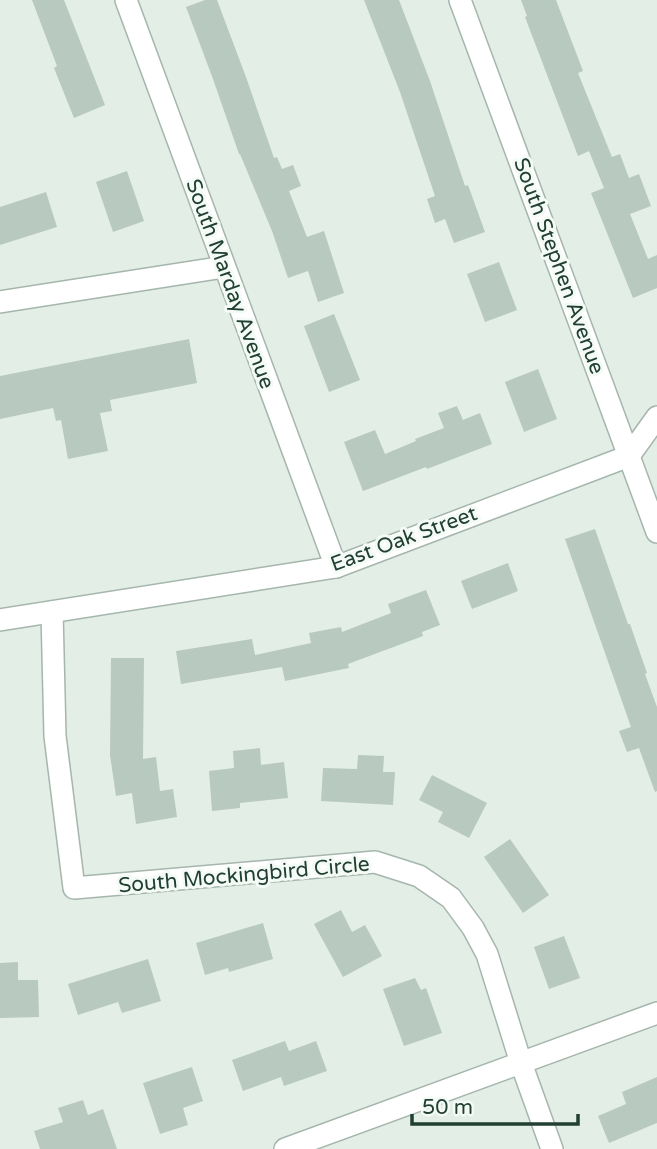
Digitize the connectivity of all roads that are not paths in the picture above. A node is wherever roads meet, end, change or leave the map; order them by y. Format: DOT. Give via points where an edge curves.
graph roads {
  1 [pos="126,0"];
  2 [pos="460,0"];
  3 [pos="224,267"];
  4 [pos="0,302"];
  5 [pos="657,417"];
  6 [pos="629,456"];
  7 [pos="657,532"];
  8 [pos="336,567"];
  9 [pos="52,612"];
  10 [pos="0,620"];
  11 [pos="657,1013"];
  12 [pos="521,1063"];
  13 [pos="285,1149"];
  14 [pos="552,1149"];
  1 -- 3 [label="street, South Marday Avenue"];
  2 -- 6 [label="street, South Stephen Avenue"];
  3 -- 4 [label="street"];
  3 -- 8 [label="street, South Marday Avenue"];
  5 -- 6 [label="street"];
  6 -- 7 [label="street, South Stephen Avenue"];
  6 -- 8 [label="street, East Oak Street"];
  8 -- 9 [label="street, East Oak Street"];
  9 -- 10 [label="street, East Oak Street"];
  9 -- 12 [label="street, South Mockingbird Circle" via="55,736 74,888 375,863 419,876 452,898 473,928 487,954"];
  11 -- 12 [label="street"];
  12 -- 13 [label="street"];
  12 -- 14 [label="street, South Mockingbird Circle"];
}
